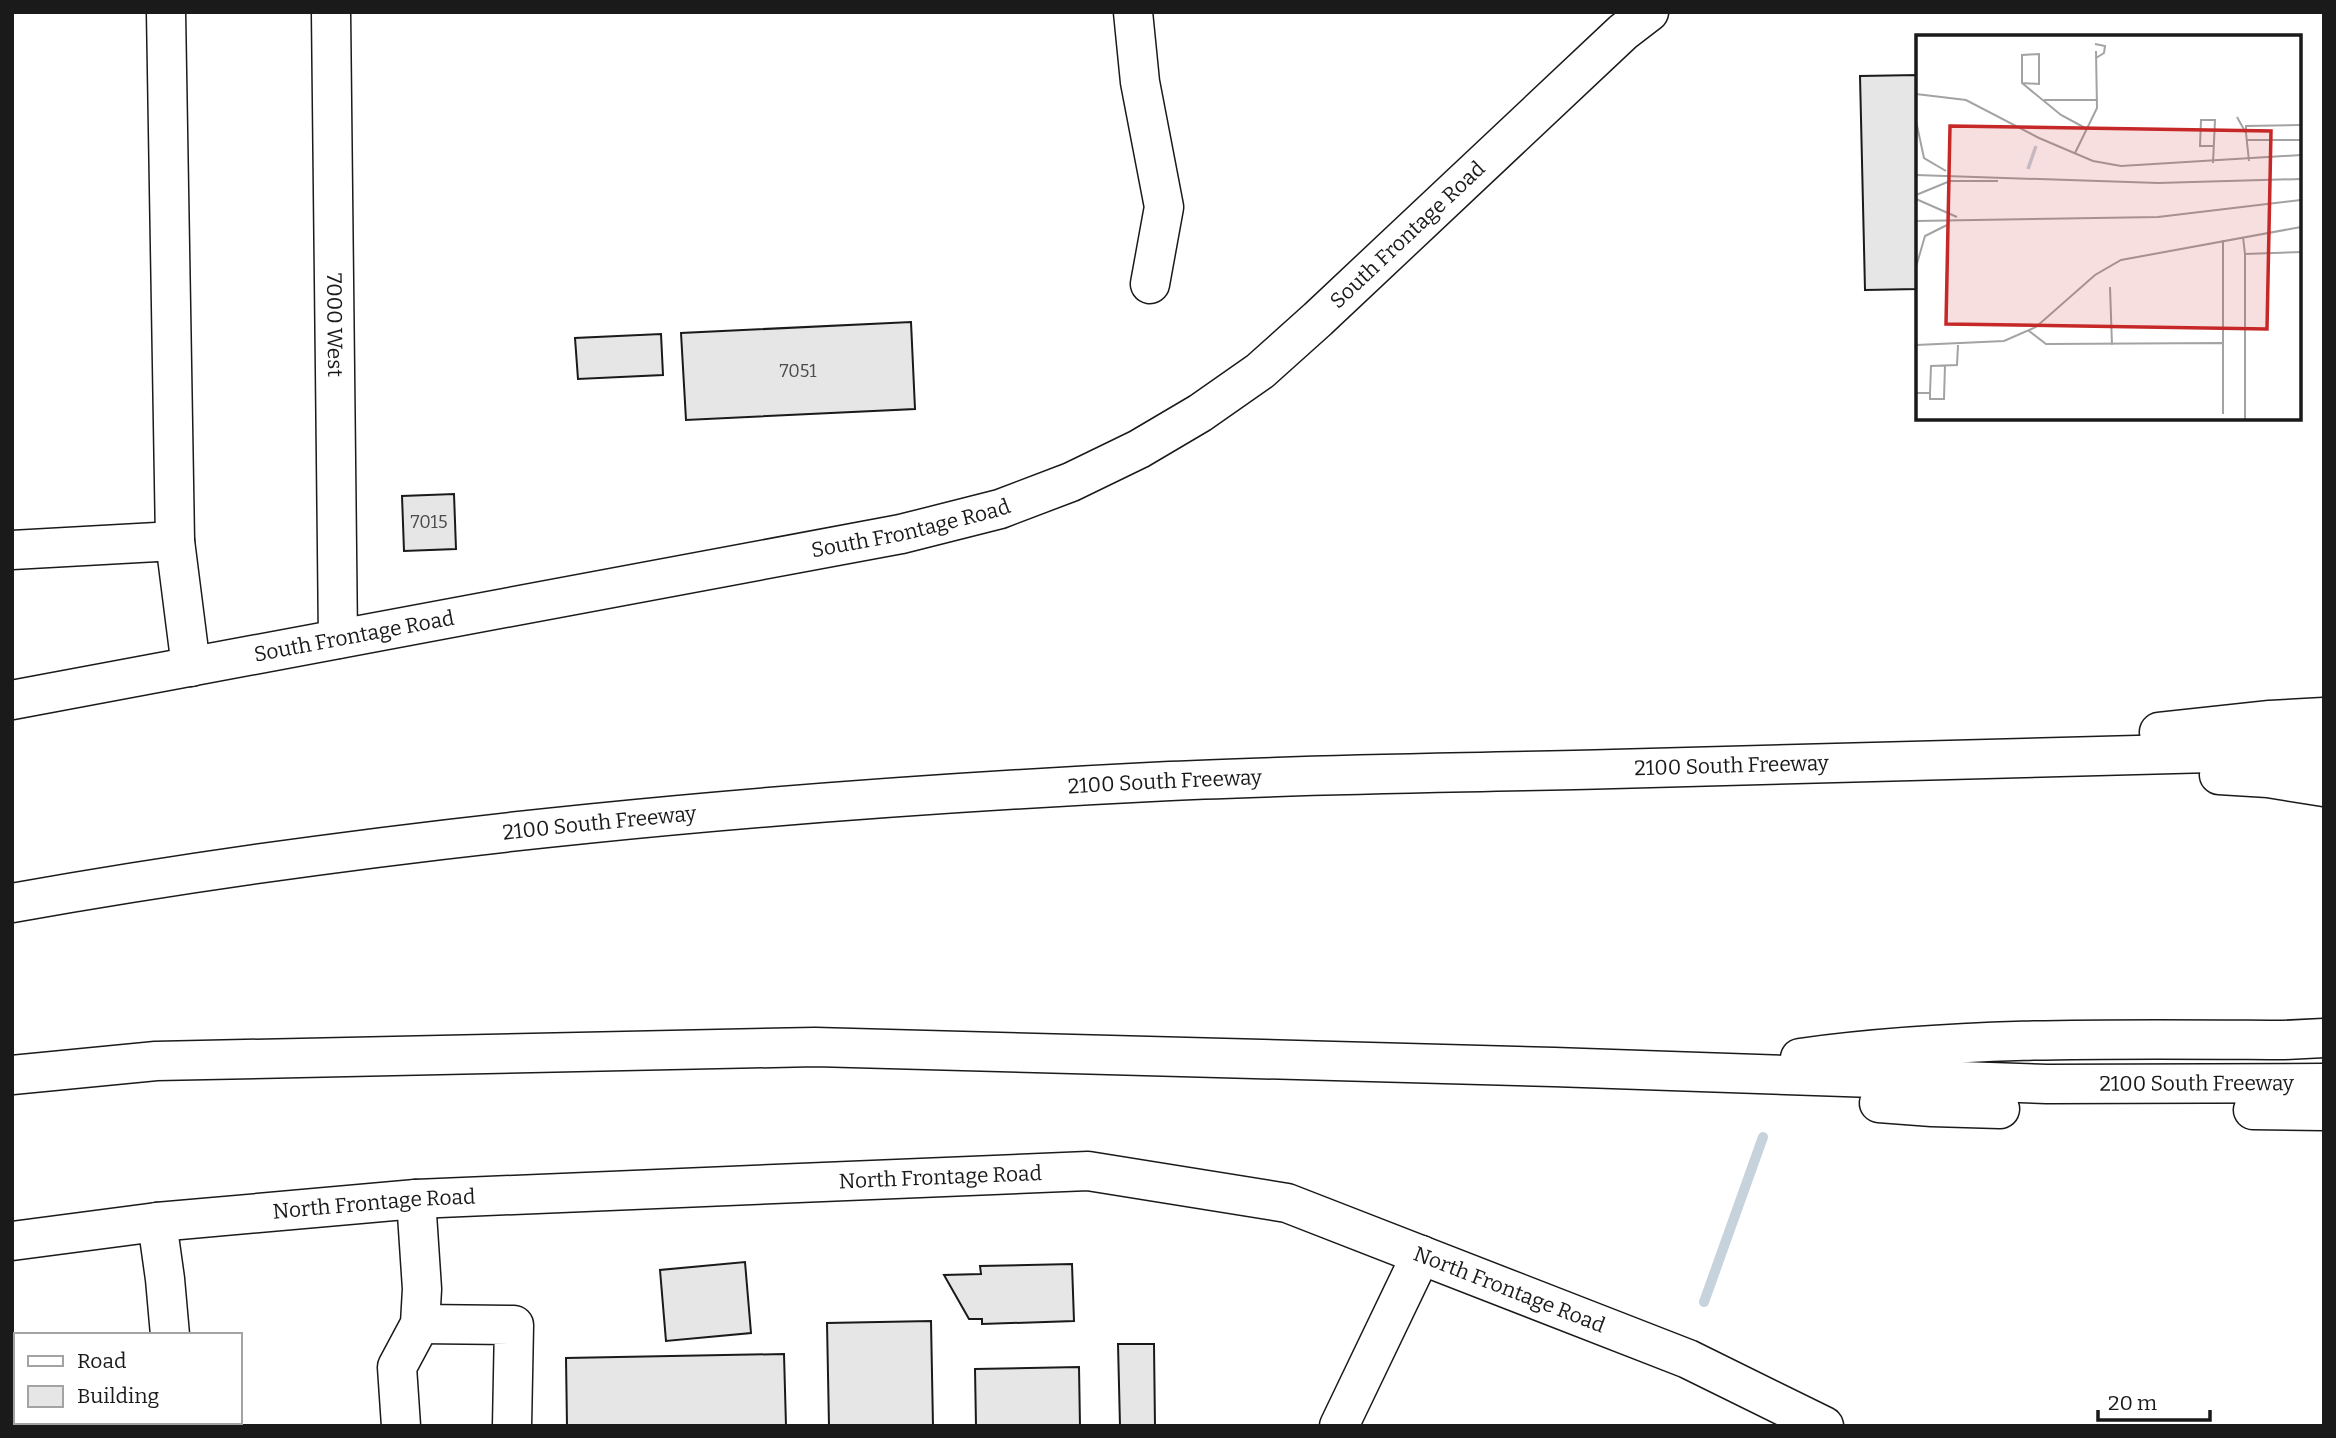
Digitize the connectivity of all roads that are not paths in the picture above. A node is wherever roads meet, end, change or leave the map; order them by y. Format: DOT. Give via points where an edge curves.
graph roads {
  1 [pos="166,12"];
  2 [pos="331,12"];
  3 [pos="1133,12"];
  4 [pos="1649,12"];
  5 [pos="1150,284"];
  6 [pos="175,541"];
  7 [pos="12,550"];
  8 [pos="338,639"];
  9 [pos="191,667"];
  10 [pos="12,700"];
  11 [pos="2324,717"];
  12 [pos="2324,750"];
  13 [pos="2001,758"];
  14 [pos="2324,787"];
  15 [pos="12,903"];
  16 [pos="2324,1038"];
  17 [pos="1711,1073"];
  18 [pos="12,1075"];
  19 [pos="2324,1083"];
  20 [pos="2324,1111"];
  21 [pos="416,1199"];
  22 [pos="157,1222"];
  23 [pos="12,1241"];
  24 [pos="1421,1255"];
  25 [pos="420,1324"];
  26 [pos="170,1333"];
  27 [pos="401,1426"];
  28 [pos="512,1426"];
  29 [pos="1339,1426"];
  30 [pos="1824,1426"];
  1 -- 6 [label="main road"];
  2 -- 8 [label="main road, 7000 West"];
  3 -- 5 [label="main road" via="1140,82 1164,208"];
  4 -- 8 [label="main road, South Frontage Road" via="1260,371 1139,449 1071,482 1000,509 901,534"];
  6 -- 7 [label="main road"];
  6 -- 9 [label="main road"];
  8 -- 9 [label="main road, South Frontage Road"];
  9 -- 10 [label="main road, South Frontage Road"];
  11 -- 13 [label="main road" via="2152,733"];
  12 -- 13 [label="main road, 2100 South Freeway"];
  13 -- 14 [label="main road" via="2129,773 2268,778"];
  13 -- 15 [label="main road, 2100 South Freeway" via="1172,781 813,804 583,824 354,851 152,878"];
  16 -- 17 [label="main road" via="1942,1043 1848,1051"];
  17 -- 18 [label="main road, 2100 South Freeway" via="815,1047 156,1061"];
  17 -- 19 [label="main road, 2100 South Freeway" via="2048,1084"];
  17 -- 20 [label="main road" via="1821,1096 1932,1107"];
  21 -- 22 [label="main road, North Frontage Road"];
  21 -- 24 [label="main road, North Frontage Road" via="1088,1171 1287,1203"];
  21 -- 25 [label="main road"];
  22 -- 23 [label="main road, North Frontage Road"];
  22 -- 26 [label="main road"];
  24 -- 29 [label="main road"];
  24 -- 30 [label="main road, North Frontage Road" via="1688,1359"];
  25 -- 27 [label="main road" via="397,1367"];
  25 -- 28 [label="main road" via="514,1325"];
}
